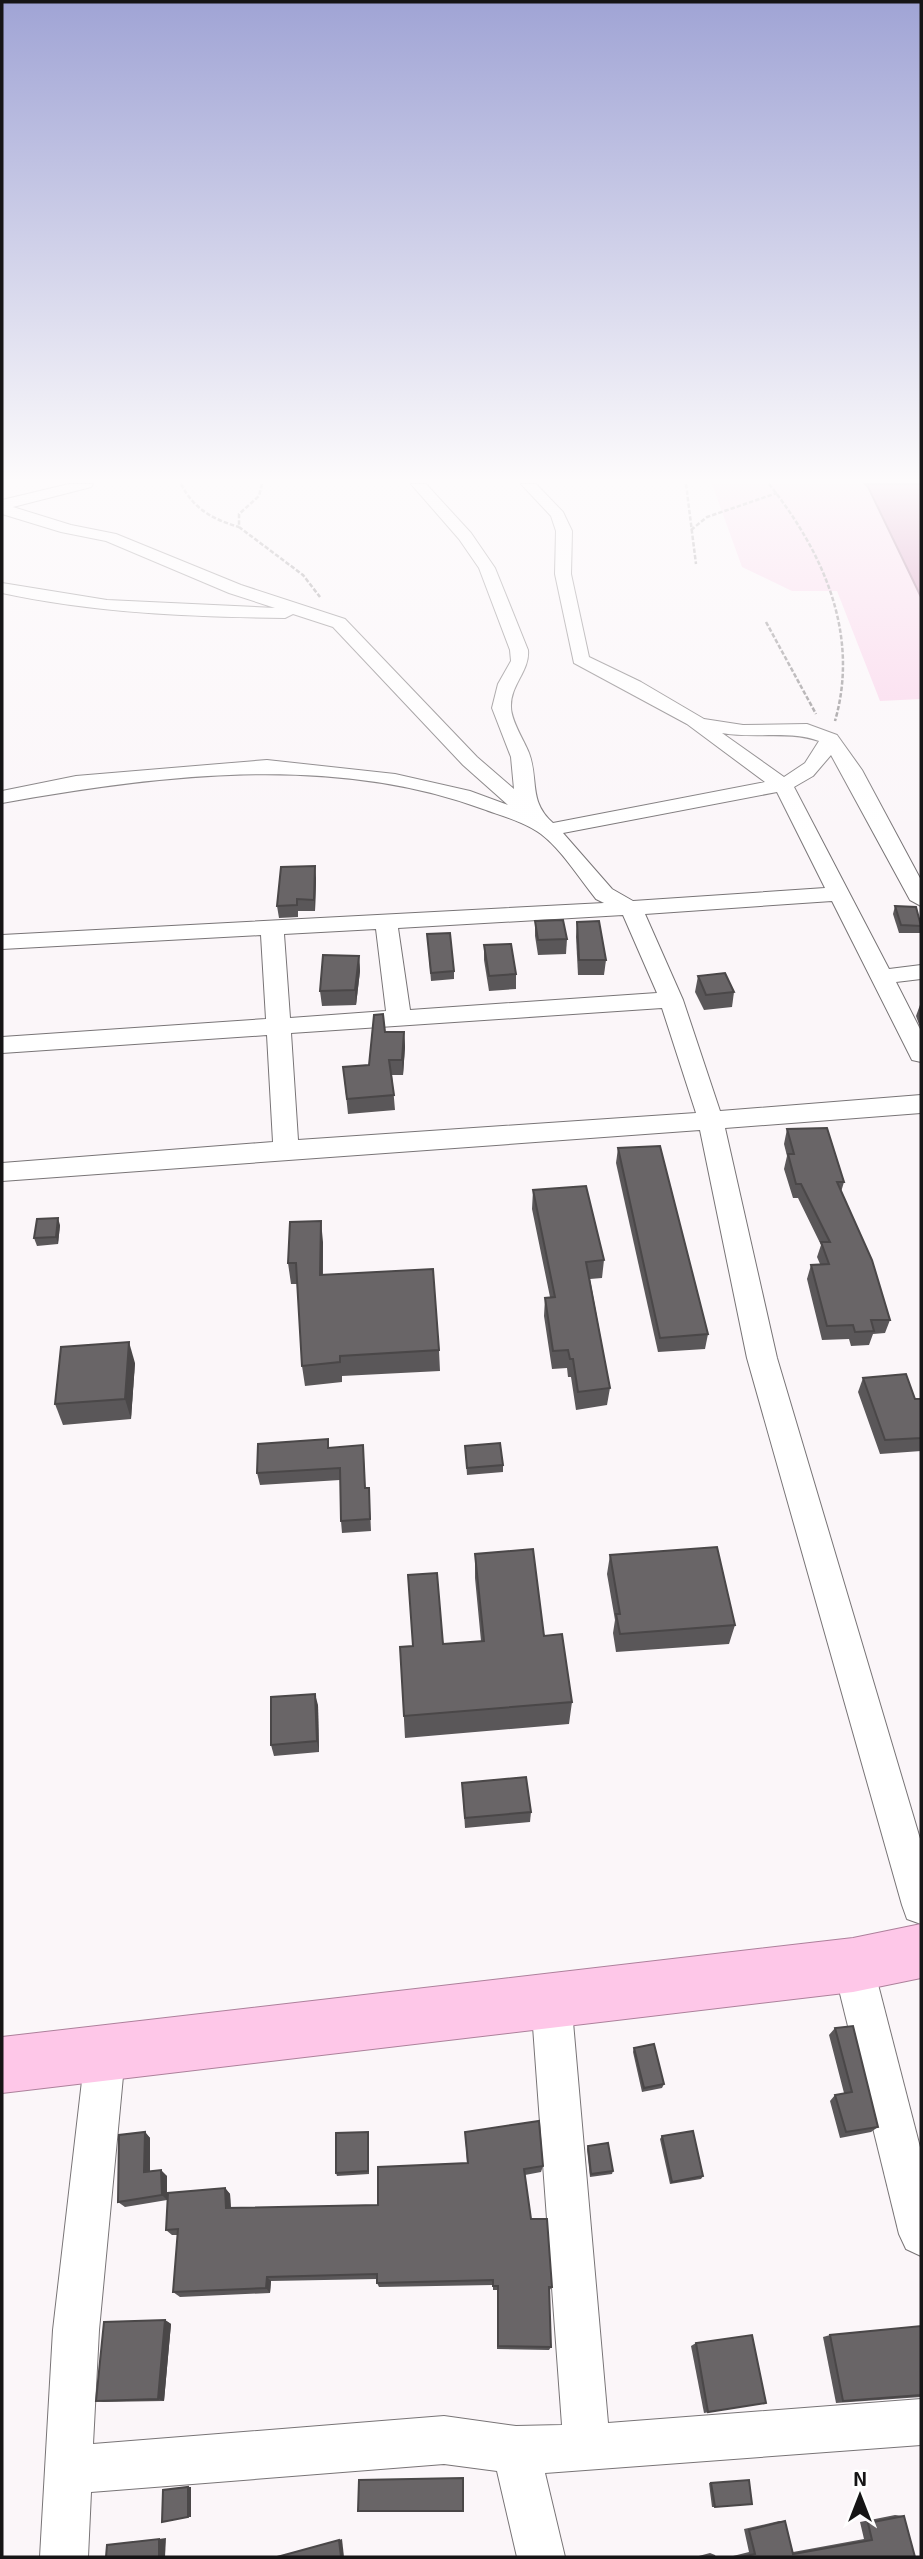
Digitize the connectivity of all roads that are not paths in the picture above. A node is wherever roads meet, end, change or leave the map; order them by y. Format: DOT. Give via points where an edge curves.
graph roads {
  1 [pos="111,603"];
  2 [pos="281,603"];
  3 [pos="501,603"];
  4 [pos="569,603"];
  5 [pos="322,616"];
  6 [pos="694,719"];
  7 [pos="830,739"];
  8 [pos="783,785"];
  9 [pos="2,797"];
  10 [pos="533,813"];
  11 [pos="549,830"];
  12 [pos="839,894"];
  13 [pos="921,900"];
  14 [pos="632,910"];
  15 [pos="386,920"];
  16 [pos="272,926"];
  17 [pos="2,942"];
  18 [pos="921,972"];
  19 [pos="882,977"];
  20 [pos="671,1000"];
  21 [pos="399,1018"];
  22 [pos="278,1026"];
  23 [pos="2,1045"];
  24 [pos="921,1054"];
  25 [pos="921,1104"];
  26 [pos="711,1121"];
  27 [pos="286,1149"];
  28 [pos="2,1172"];
  29 [pos="921,1905"];
  30 [pos="921,1951"];
  31 [pos="853,1965"];
  32 [pos="551,1999"];
  33 [pos="105,2054"];
  34 [pos="2,2065"];
  35 [pos="921,2234"];
  36 [pos="921,2423"];
  37 [pos="587,2448"];
  38 [pos="516,2450"];
  39 [pos="70,2470"];
  40 [pos="64,2557"];
  41 [pos="541,2557"];
  1 -- 5 [label="street"];
  2 -- 5 [label="street"];
  3 -- 10 [label="street" via="520,662 507,684 501,708 521,757 524,792"];
  4 -- 6 [label="street" via="580,659"];
  5 -- 10 [label="street" via="339,624 470,761"];
  6 -- 7 [label="street" via="728,730 807,730"];
  6 -- 8 [label="street"];
  7 -- 8 [label="street" via="821,759"];
  7 -- 13 [label="street" via="852,770"];
  8 -- 11 [label="street"];
  8 -- 12 [label="street"];
  9 -- 11 [label="street" via="76,782 267,766 422,786 495,806"];
  10 -- 11 [label="street"];
  11 -- 14 [label="street" via="604,894"];
  12 -- 14 [label="street"];
  12 -- 19 [label="street"];
  14 -- 15 [label="street"];
  14 -- 20 [label="street"];
  15 -- 16 [label="street"];
  15 -- 21 [label="street"];
  16 -- 17 [label="street"];
  16 -- 22 [label="street"];
  18 -- 19 [label="street"];
  19 -- 24 [label="street"];
  20 -- 21 [label="street"];
  20 -- 26 [label="street"];
  21 -- 22 [label="street"];
  22 -- 23 [label="street"];
  22 -- 27 [label="street"];
  25 -- 26 [label="street"];
  26 -- 27 [label="street"];
  26 -- 29 [label="street" via="762,1358"];
  27 -- 28 [label="street"];
  30 -- 31 [label="highway"];
  31 -- 32 [label="highway"];
  31 -- 35 [label="street"];
  32 -- 33 [label="highway"];
  32 -- 37 [label="street"];
  33 -- 34 [label="highway"];
  33 -- 39 [label="street" via="76,2330"];
  36 -- 37 [label="street"];
  37 -- 38 [label="street"];
  38 -- 39 [label="street" via="444,2441"];
  38 -- 41 [label="street"];
  39 -- 40 [label="street"];
}
